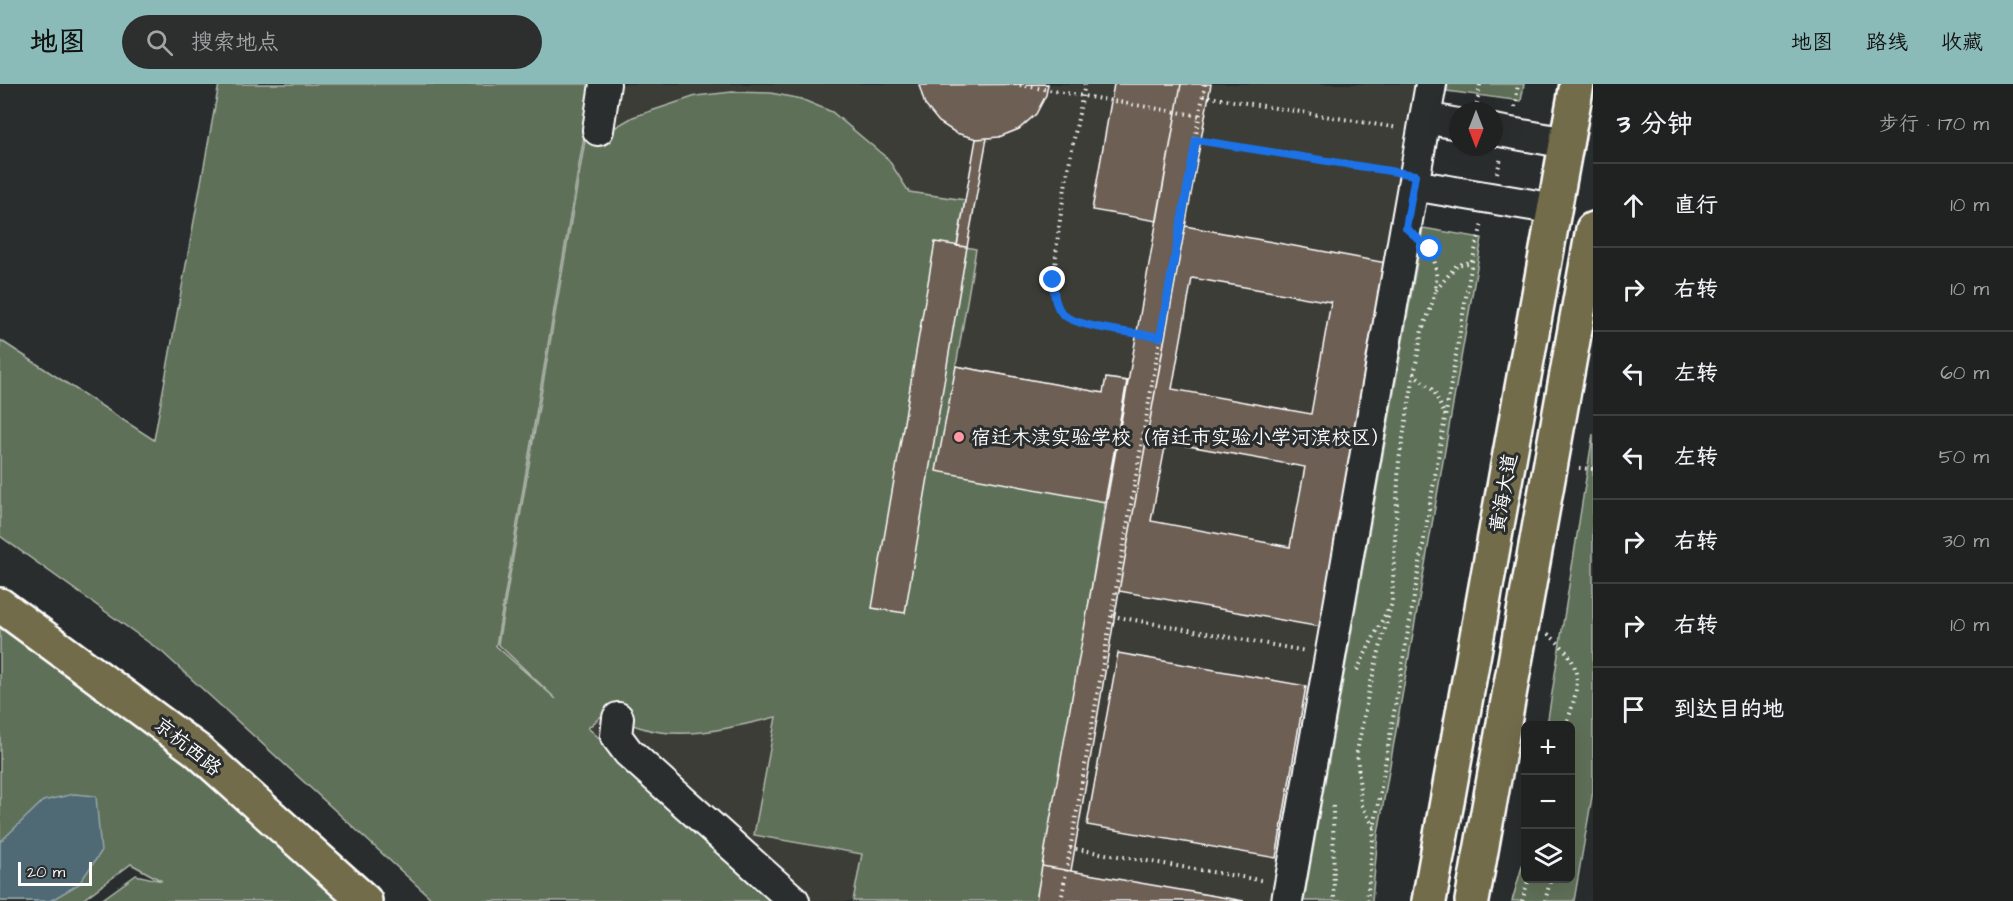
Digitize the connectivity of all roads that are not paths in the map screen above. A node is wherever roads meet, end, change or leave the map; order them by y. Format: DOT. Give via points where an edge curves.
graph roads {
  1 [pos="605,84"];
  2 [pos="1431,84"];
  3 [pos="1577,84"];
  4 [pos="1449,124"];
  5 [pos="1424,125"];
  6 [pos="598,130"];
  7 [pos="1503,131"];
  8 [pos="1567,143"];
  9 [pos="1414,180"];
  10 [pos="1555,209"];
  11 [pos="1593,229"];
  12 [pos="0,604"];
  13 [pos="618,718"];
  14 [pos="1288,893"];
  15 [pos="365,901"];
  16 [pos="794,901"];
  17 [pos="1429,901"];
  18 [pos="1472,901"];
  1 -- 6 [label="lane"];
  2 -- 5 [label="lane"];
  3 -- 8 [label="main road, 黄海大道"];
  4 -- 5 [label="lane"];
  5 -- 9 [label="lane"];
  7 -- 8 [label="lane"];
  8 -- 10 [label="main road, 黄海大道"];
  9 -- 10 [label="lane"];
  9 -- 14 [label="lane"];
  10 -- 17 [label="main road, 黄海大道"];
  11 -- 18 [label="main road"];
  12 -- 15 [label="main road, 京杭西路" via="196,750"];
  13 -- 16 [label="lane" via="616,736 628,752"];
}
